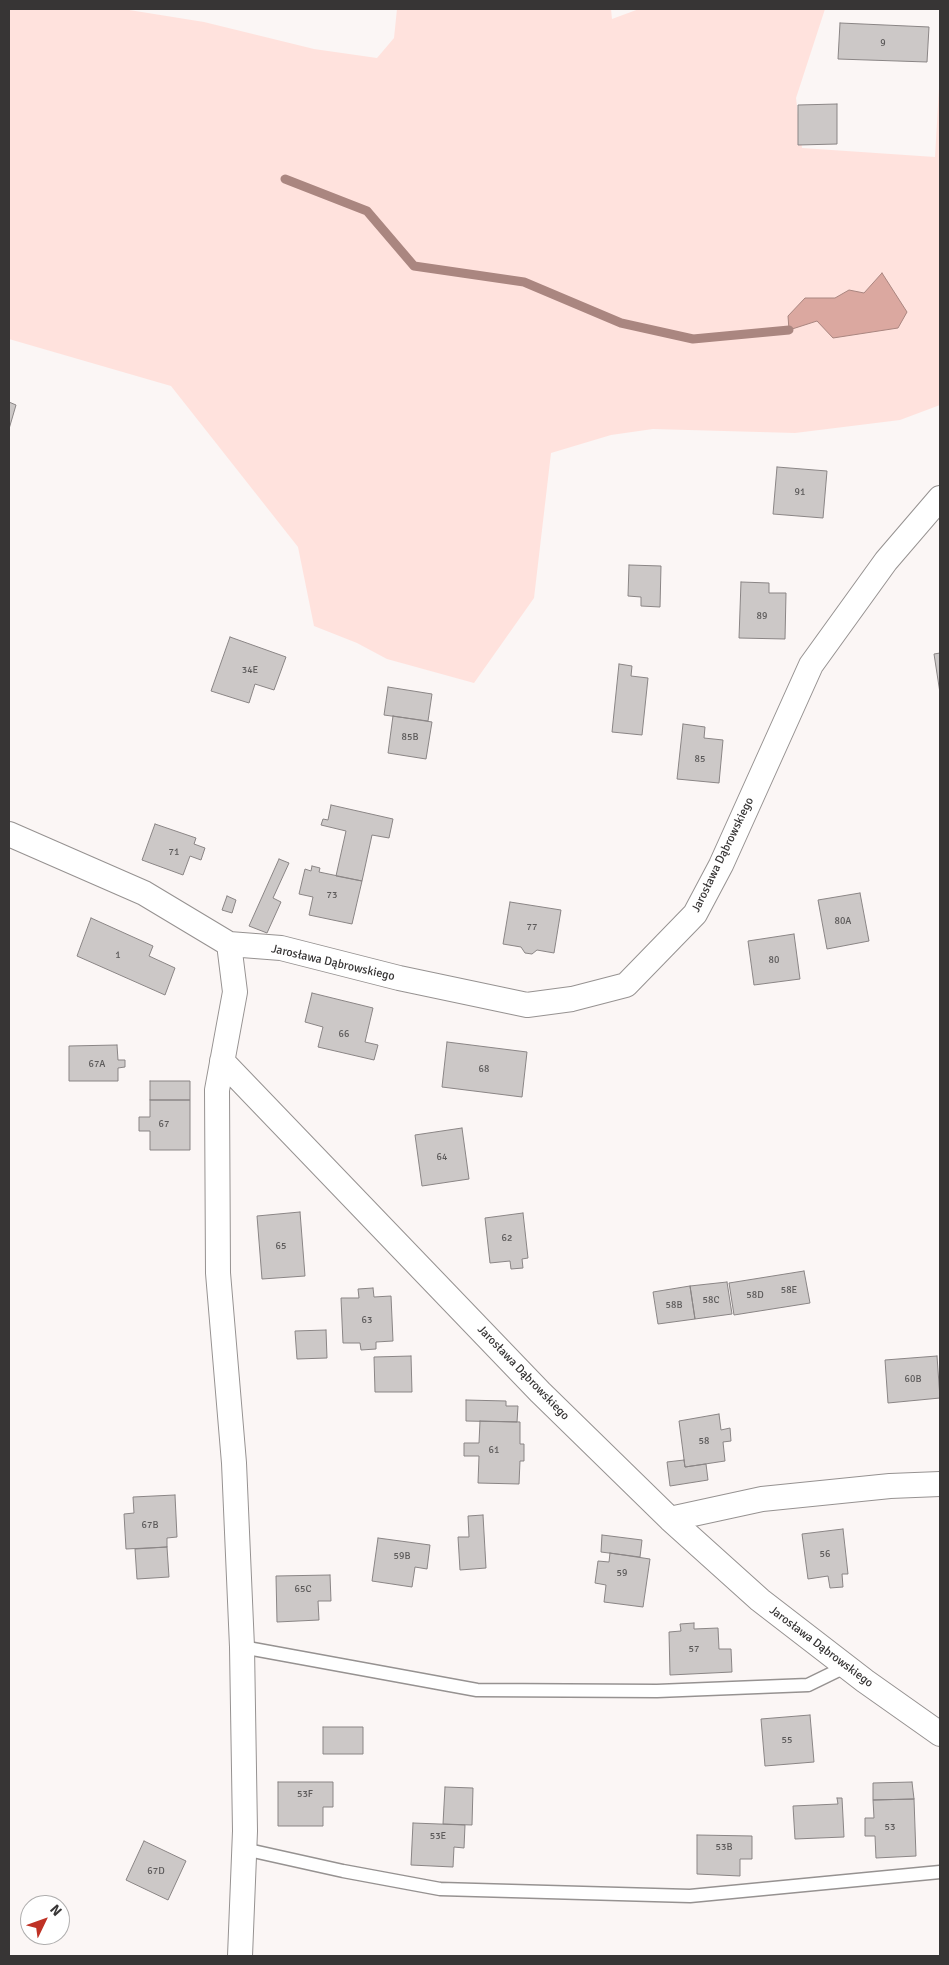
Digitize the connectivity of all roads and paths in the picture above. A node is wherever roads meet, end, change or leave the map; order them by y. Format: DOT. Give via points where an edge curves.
graph roads {
  1 [pos="940,498"];
  2 [pos="9,834"];
  3 [pos="229,944"];
  4 [pos="222,1061"];
  5 [pos="940,1484"];
  6 [pos="670,1519"];
  7 [pos="242,1647"];
  8 [pos="847,1666"];
  9 [pos="940,1734"];
  10 [pos="244,1849"];
  11 [pos="940,1872"];
  12 [pos="240,1956"];
  1 -- 3 [label="street, Jarosława Dąbrowskiego" via="886,561 811,665 721,865 695,914 626,985 572,999 527,1005 399,978 281,948"];
  2 -- 3 [label="street, Jarosława Dąbrowskiego" via="144,893"];
  3 -- 4 [label="street" via="235,992"];
  4 -- 6 [label="street, Jarosława Dąbrowskiego" via="540,1392"];
  4 -- 7 [label="street" via="217,1090 218,1273 234,1463"];
  5 -- 6 [label="street" via="762,1499"];
  6 -- 8 [label="street, Jarosława Dąbrowskiego" via="760,1600"];
  7 -- 8 [label="lane" via="477,1690 657,1691 808,1685"];
  7 -- 10 [label="street"];
  8 -- 9 [label="street, Jarosława Dąbrowskiego"];
  10 -- 11 [label="lane" via="440,1889 690,1896"];
  10 -- 12 [label="street"];
}
